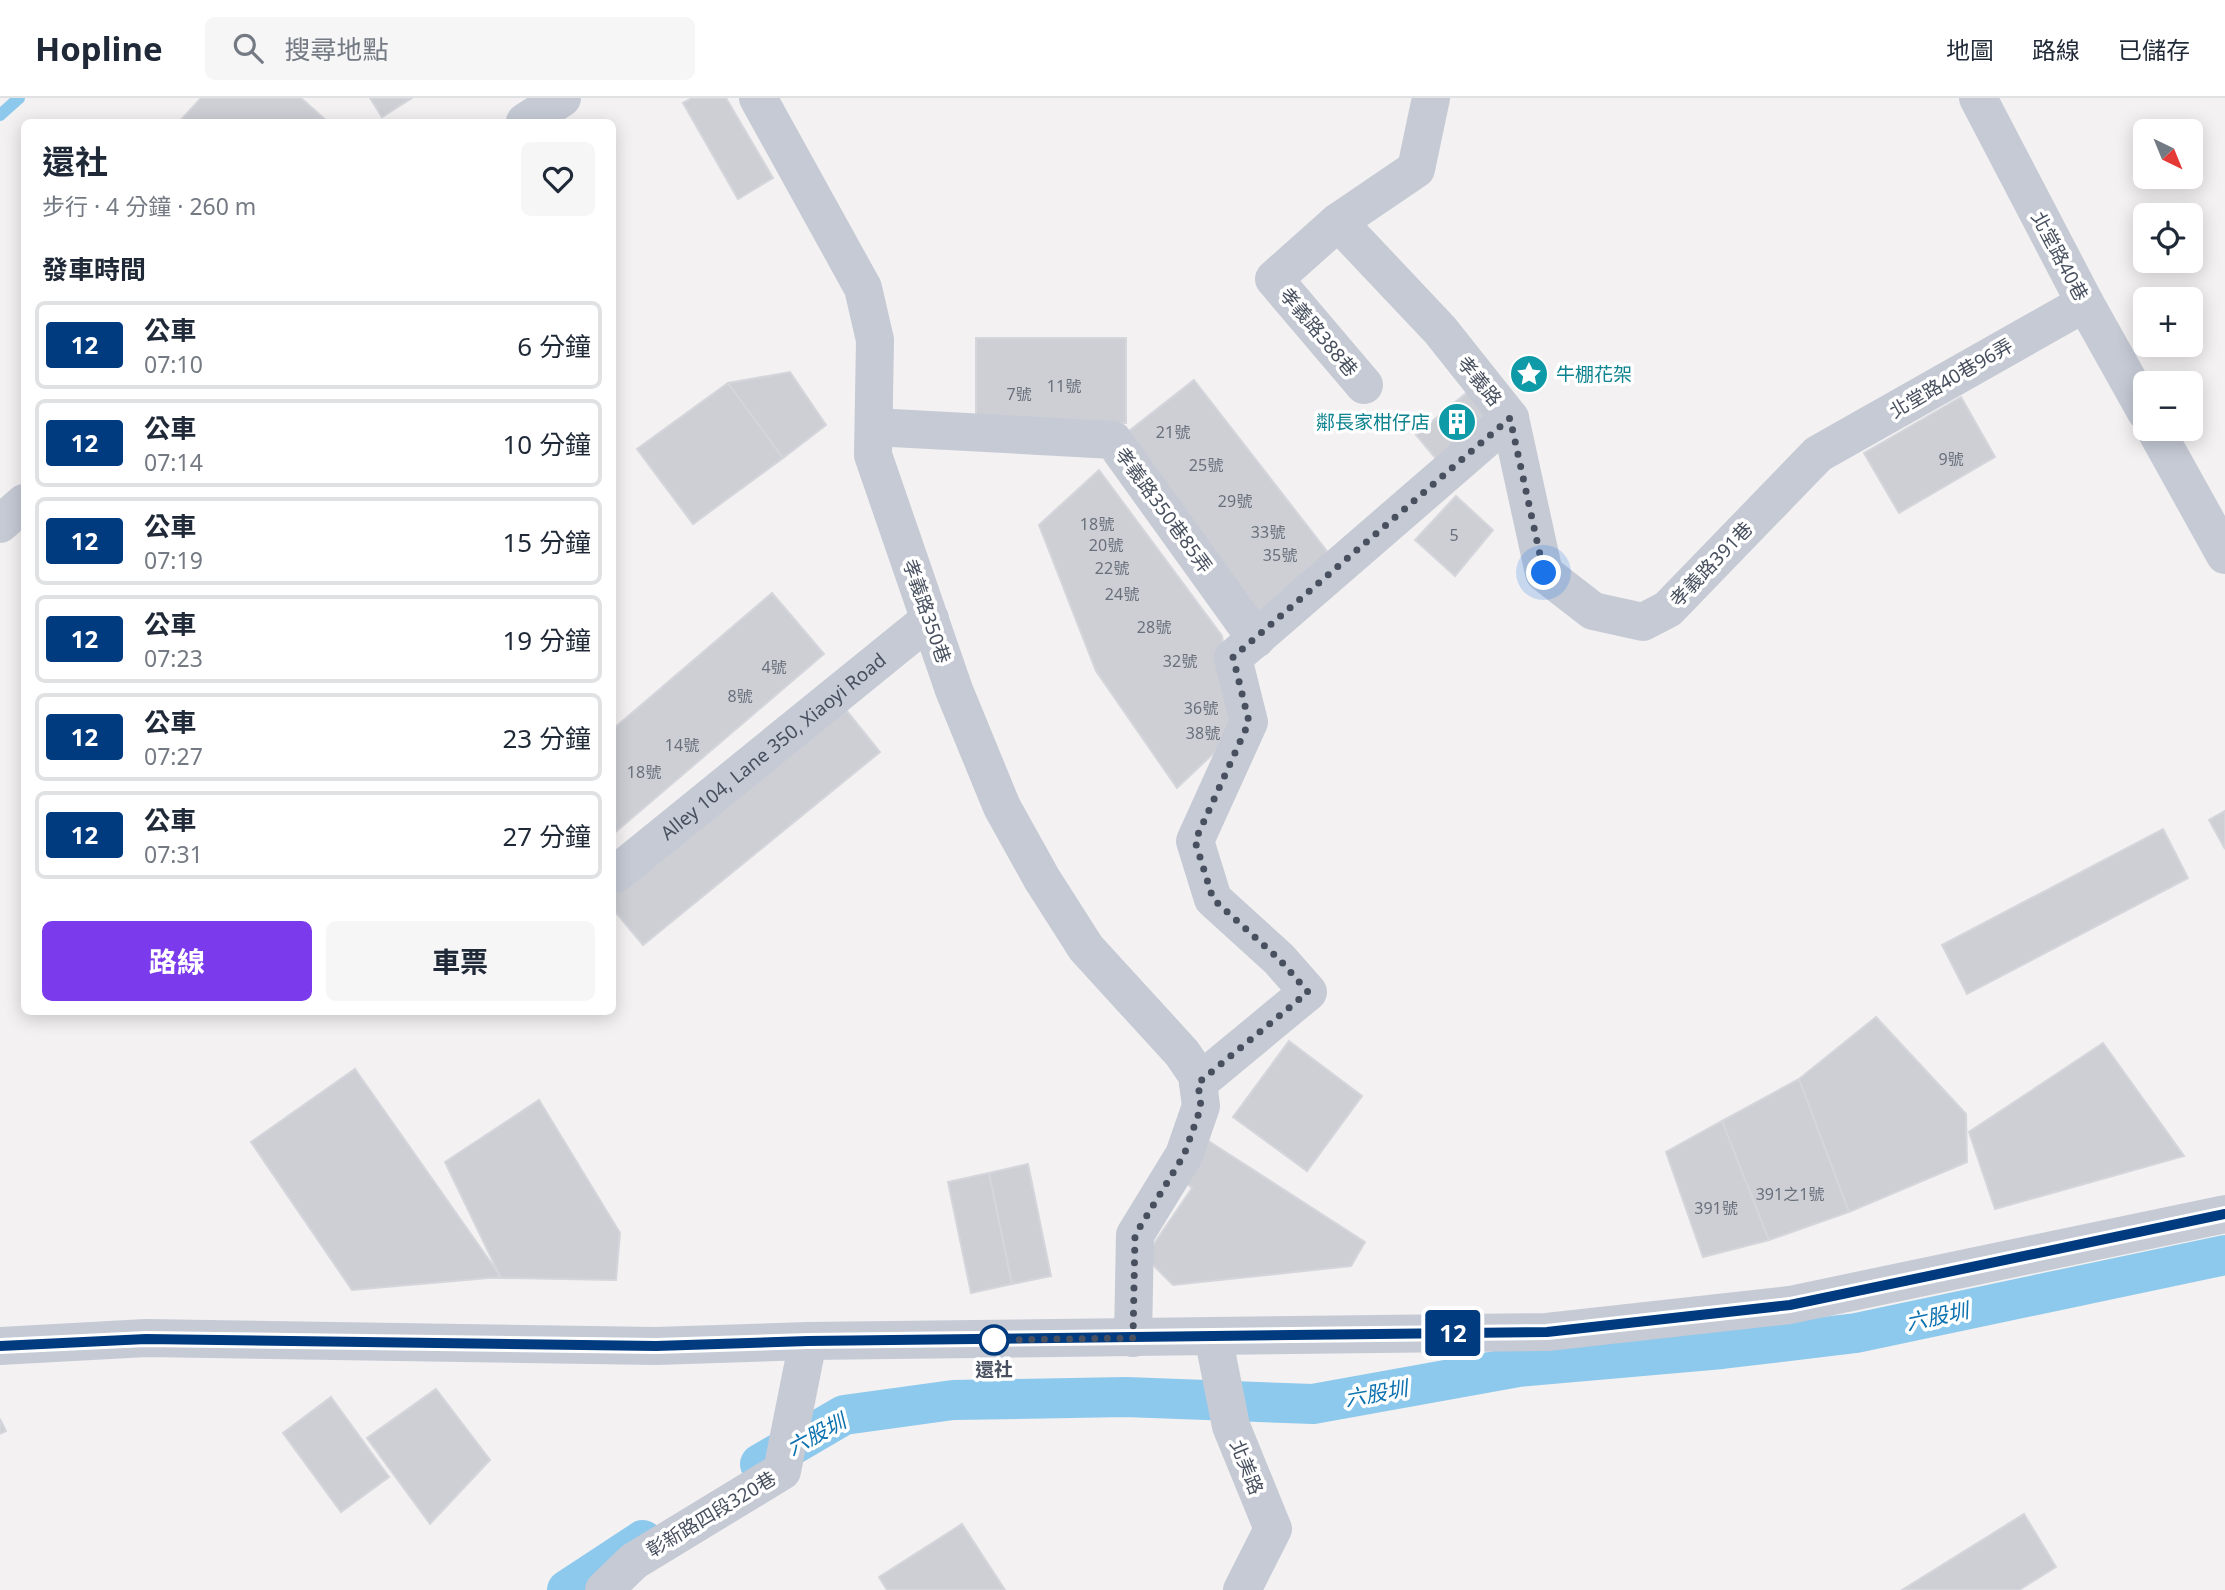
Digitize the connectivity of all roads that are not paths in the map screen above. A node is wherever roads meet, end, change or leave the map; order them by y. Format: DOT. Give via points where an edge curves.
graph roads {
  1 [pos="562,98"];
  2 [pos="758,98"];
  3 [pos="1431,98"];
  4 [pos="1978,98"];
  5 [pos="530,119"];
  6 [pos="1338,222"];
  7 [pos="2085,303"];
  8 [pos="1364,385"];
  9 [pos="2133,389"];
  10 [pos="1510,418"];
  11 [pos="874,427"];
  12 [pos="2162,441"];
  13 [pos="1818,454"];
  14 [pos="21,506"];
  15 [pos="0,524"];
  16 [pos="2225,555"];
  17 [pos="930,619"];
  18 [pos="1256,639"];
  19 [pos="617,873"];
  20 [pos="1198,1083"];
  21 [pos="2225,1214"];
  22 [pos="1133,1338"];
  23 [pos="1213,1338"];
  24 [pos="808,1343"];
  25 [pos="0,1346"];
  26 [pos="604,1590"];
  27 [pos="1242,1590"];
  1 -- 5 [label="street"];
  2 -- 11 [label="street, 孝義路350巷" via="863,288 875,340"];
  3 -- 6 [label="street" via="1416,169"];
  4 -- 7 [label="street, 北堂路40巷"];
  6 -- 8 [label="street, 孝義路388巷" via="1274,279"];
  6 -- 10 [label="street, 孝義路" via="1440,330"];
  7 -- 9 [label="street, 北堂路40巷"];
  7 -- 13 [label="street, 北堂路40巷96弄"];
  10 -- 13 [label="street, 孝義路391巷" via="1544,573 1593,611 1643,622 1668,609"];
  10 -- 18 [label="street, 孝義路"];
  11 -- 17 [label="street, 孝義路350巷" via="873,455"];
  11 -- 18 [label="street, 孝義路350巷85弄" via="1113,440"];
  12 -- 16 [label="street"];
  14 -- 15 [label="street"];
  17 -- 19 [label="street, Alley 104, Lane 350, Xiaoyi Road"];
  17 -- 20 [label="street, 孝義路350巷" via="1002,807 1042,879 1086,948 1182,1052"];
  18 -- 20 [label="street, 孝義路" via="1233,657 1249,722 1195,841 1213,899 1308,992"];
  20 -- 22 [label="street" via="1201,1107 1184,1155 1135,1235"];
  21 -- 23 [label="street" via="1790,1305 1547,1332"];
  22 -- 23 [label="street"];
  22 -- 24 [label="street"];
  23 -- 27 [label="street, 北美路" via="1231,1426 1273,1530"];
  24 -- 25 [label="street" via="656,1346 146,1339"];
  24 -- 26 [label="street, 彰新路四段320巷" via="782,1471 634,1561"];
}
